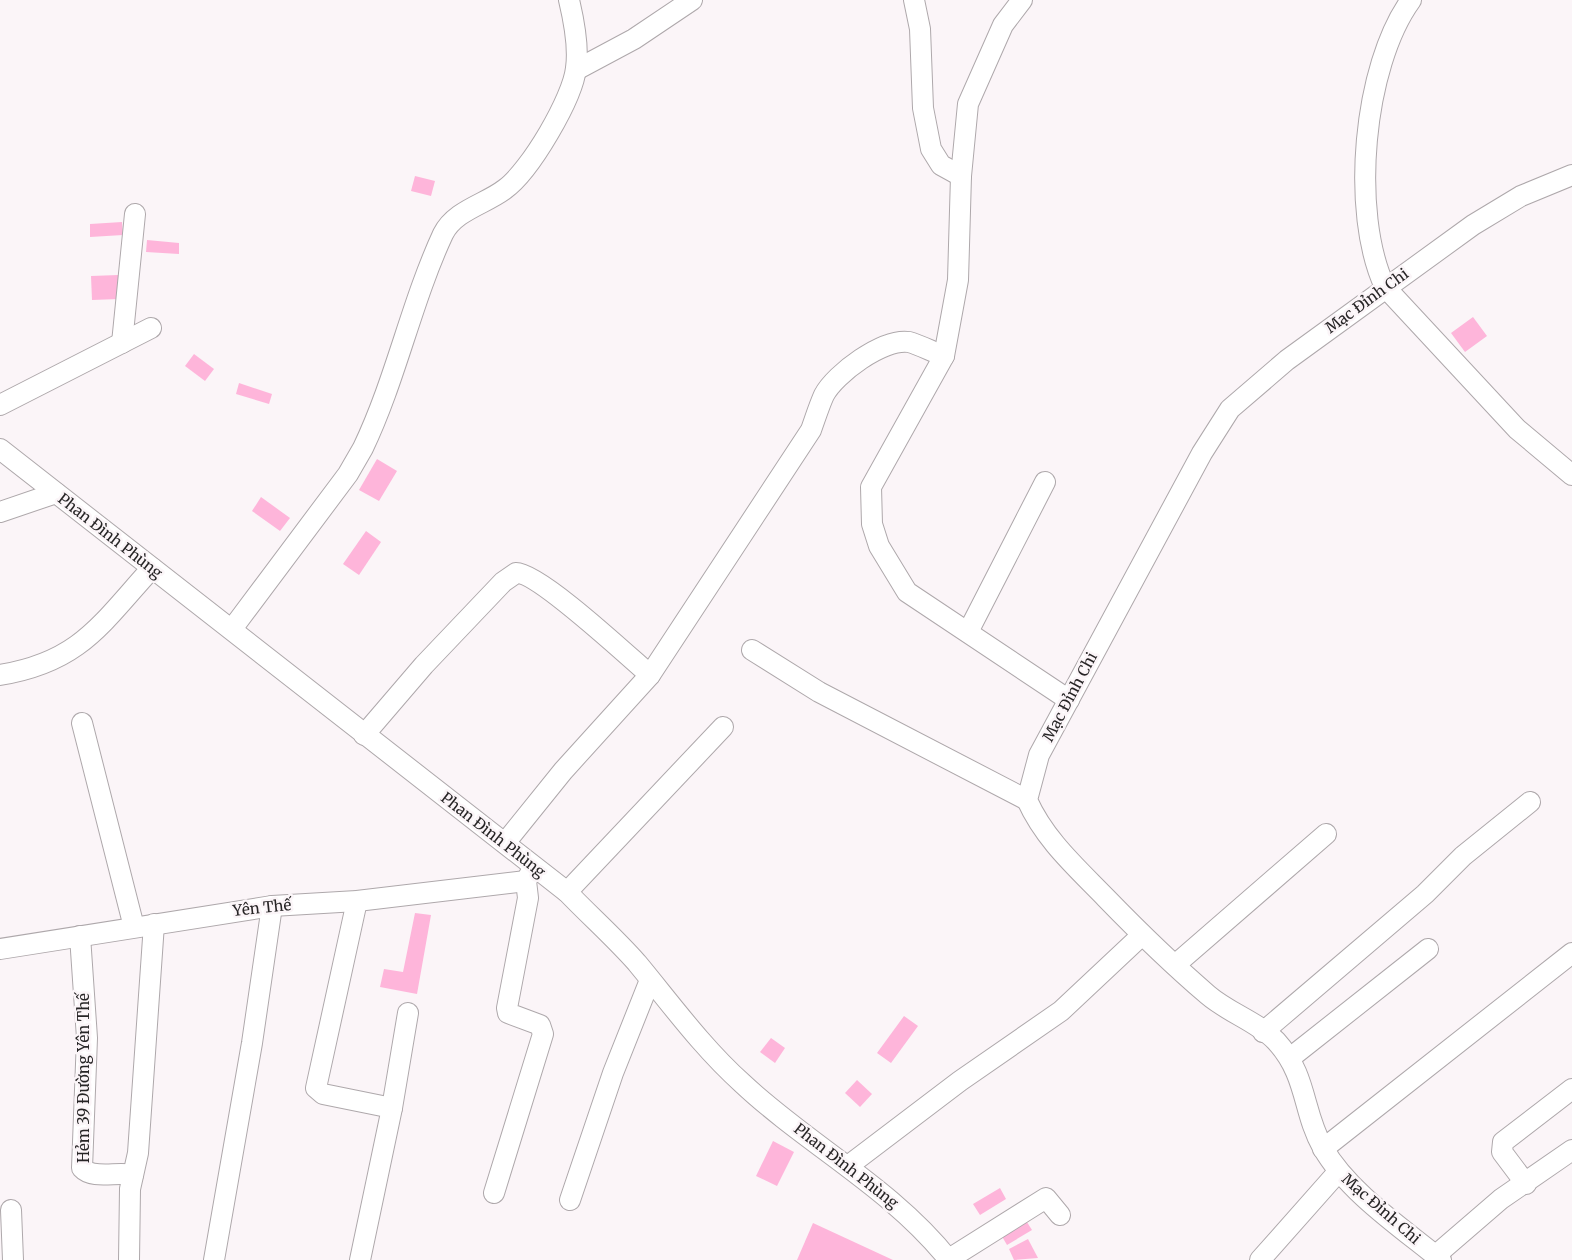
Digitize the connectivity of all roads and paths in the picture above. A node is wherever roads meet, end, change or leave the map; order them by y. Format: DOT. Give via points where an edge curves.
graph roads {
  1 [pos="569,0"];
  2 [pos="692,0"];
  3 [pos="914,0"];
  4 [pos="1022,0"];
  5 [pos="1411,0"];
  6 [pos="576,70"];
  7 [pos="1572,175"];
  8 [pos="961,176"];
  9 [pos="135,214"];
  10 [pos="1385,287"];
  11 [pos="151,328"];
  12 [pos="122,343"];
  13 [pos="944,356"];
  14 [pos="0,405"];
  15 [pos="0,449"];
  16 [pos="1572,475"];
  17 [pos="1045,482"];
  18 [pos="56,494"];
  19 [pos="0,512"];
  20 [pos="152,568"];
  21 [pos="232,629"];
  22 [pos="968,632"];
  23 [pos="752,650"];
  24 [pos="0,675"];
  25 [pos="650,675"];
  26 [pos="1069,699"];
  27 [pos="82,723"];
  28 [pos="723,727"];
  29 [pos="364,735"];
  30 [pos="1026,800"];
  31 [pos="1530,802"];
  32 [pos="1326,834"];
  33 [pos="505,843"];
  34 [pos="530,874"];
  35 [pos="567,892"];
  36 [pos="357,901"];
  37 [pos="272,906"];
  38 [pos="154,924"];
  39 [pos="134,927"];
  40 [pos="1142,935"];
  41 [pos="80,936"];
  42 [pos="0,949"];
  43 [pos="1428,949"];
  44 [pos="1572,953"];
  45 [pos="1175,965"];
  46 [pos="650,980"];
  47 [pos="408,1013"];
  48 [pos="1263,1032"];
  49 [pos="1290,1058"];
  50 [pos="1572,1089"];
  51 [pos="392,1108"];
  52 [pos="1323,1149"];
  53 [pos="1572,1150"];
  54 [pos="848,1166"];
  55 [pos="1338,1172"];
  56 [pos="133,1175"];
  57 [pos="1526,1184"];
  58 [pos="494,1193"];
  59 [pos="570,1200"];
  60 [pos="11,1210"];
  61 [pos="1060,1215"];
  62 [pos="1438,1258"];
  63 [pos="13,1260"];
  64 [pos="129,1260"];
  65 [pos="214,1260"];
  66 [pos="360,1260"];
  67 [pos="949,1260"];
  68 [pos="1260,1260"];
  1 -- 6 [label="street"];
  2 -- 6 [label="street" via="634,39"];
  3 -- 8 [label="street" via="920,29 923,108 931,149 940,165"];
  4 -- 8 [label="street" via="1003,25 968,104"];
  5 -- 10 [label="street" via="1385,46 1369,128 1368,229 1372,256"];
  6 -- 21 [label="street" via="560,108 525,169 506,189 448,225 360,455"];
  7 -- 10 [label="street, Mạc Đỉnh Chi" via="1521,196"];
  8 -- 13 [label="street" via="958,280"];
  9 -- 12 [label="street"];
  10 -- 16 [label="street" via="1517,429"];
  10 -- 26 [label="street, Mạc Đỉnh Chi" via="1287,360 1230,409 1202,453"];
  11 -- 12 [label="street"];
  12 -- 14 [label="street"];
  13 -- 22 [label="street" via="870,487 872,524 879,546 906,592"];
  13 -- 25 [label="street" via="909,342 896,343 874,351 836,379 825,394 811,430"];
  15 -- 18 [label="street, Phan Đình Phùng"];
  17 -- 22 [label="street"];
  18 -- 19 [label="street"];
  18 -- 20 [label="street, Phan Đình Phùng"];
  20 -- 21 [label="street, Phan Đình Phùng"];
  20 -- 24 [label="street" via="77,646 50,662"];
  21 -- 29 [label="street, Phan Đình Phùng"];
  22 -- 26 [label="street"];
  23 -- 30 [label="street" via="819,692"];
  25 -- 29 [label="street" via="562,599 529,576 516,573 424,665"];
  25 -- 33 [label="street" via="563,771"];
  26 -- 30 [label="street, Mạc Đỉnh Chi" via="1039,755"];
  27 -- 39 [label="street"];
  28 -- 35 [label="street"];
  29 -- 33 [label="street, Phan Đình Phùng"];
  30 -- 40 [label="street, Mạc Đỉnh Chi" via="1053,845"];
  31 -- 48 [label="street" via="1462,856 1399,917"];
  32 -- 45 [label="street"];
  33 -- 34 [label="street, Phan Đình Phùng"];
  34 -- 35 [label="street, Phan Đình Phùng"];
  34 -- 36 [label="street, Yên Thế"];
  34 -- 58 [label="street" via="507,1008 512,1016 540,1025 543,1034"];
  35 -- 46 [label="street, Phan Đình Phùng"];
  36 -- 37 [label="street, Yên Thế"];
  36 -- 51 [label="street" via="316,1088 323,1094"];
  37 -- 38 [label="street, Yên Thế"];
  37 -- 65 [label="street"];
  38 -- 39 [label="street, Yên Thế"];
  38 -- 56 [label="street" via="145,1077"];
  39 -- 41 [label="street, Yên Thế"];
  40 -- 45 [label="street, Mạc Đỉnh Chi"];
  40 -- 54 [label="street" via="1061,1011"];
  41 -- 42 [label="street, Yên Thế"];
  41 -- 56 [label="street, Hẻm 39 Đường Yên Thế" via="87,1048 82,1168 91,1174"];
  43 -- 49 [label="street"];
  44 -- 52 [label="street"];
  45 -- 48 [label="street, Mạc Đỉnh Chi" via="1210,997"];
  46 -- 54 [label="street, Phan Đình Phùng" via="742,1084"];
  46 -- 59 [label="street"];
  47 -- 51 [label="street"];
  48 -- 49 [label="street, Mạc Đỉnh Chi"];
  49 -- 52 [label="street, Mạc Đỉnh Chi" via="1302,1082"];
  50 -- 57 [label="street" via="1503,1142 1502,1152"];
  51 -- 66 [label="street"];
  52 -- 55 [label="street, Mạc Đỉnh Chi"];
  53 -- 57 [label="street"];
  54 -- 67 [label="street, Phan Đình Phùng" via="926,1232"];
  55 -- 62 [label="street, Mạc Đỉnh Chi"];
  55 -- 68 [label="street"];
  56 -- 64 [label="street"];
  57 -- 62 [label="street" via="1482,1215"];
  60 -- 63 [label="street"];
  61 -- 67 [label="street" via="1046,1198"];
}
